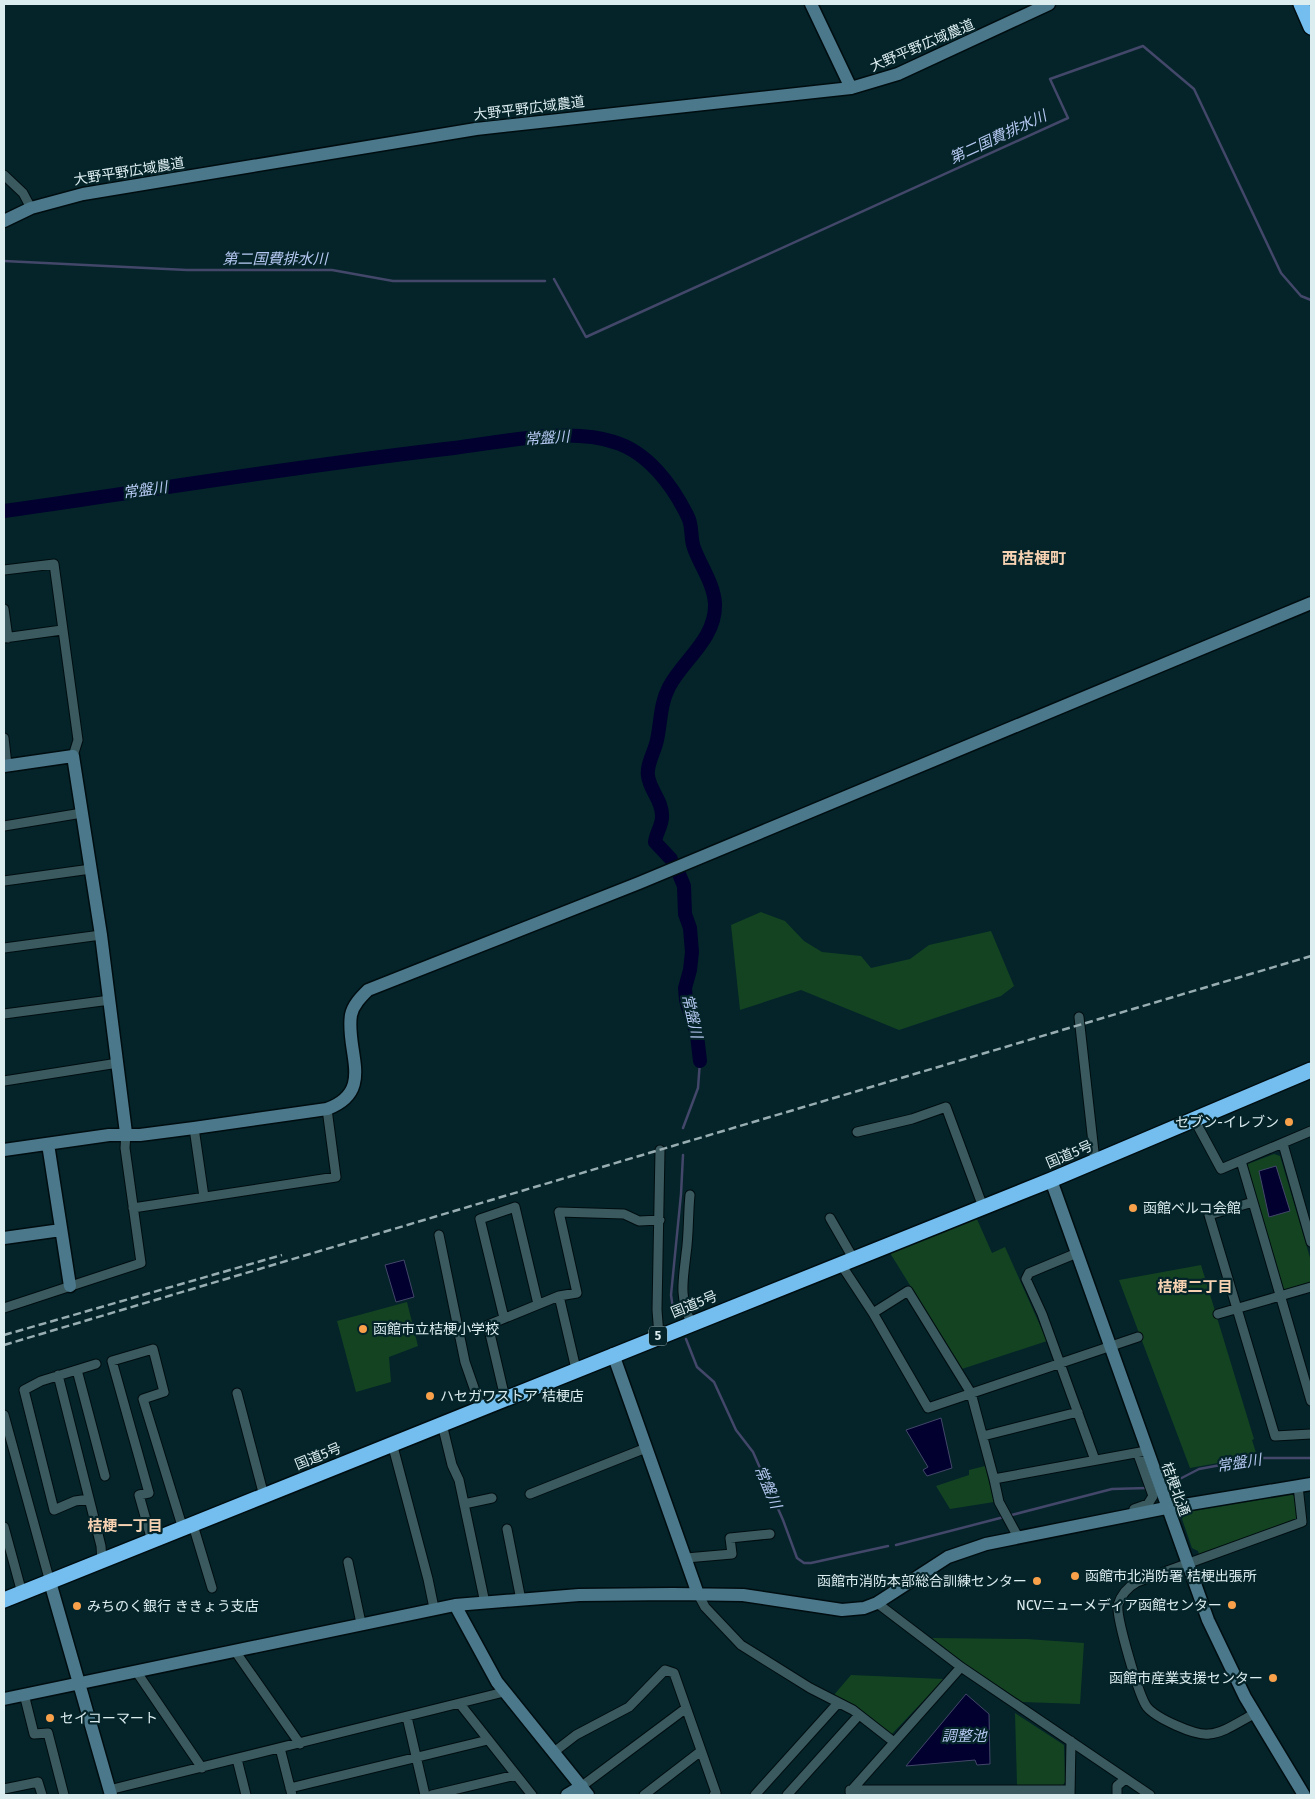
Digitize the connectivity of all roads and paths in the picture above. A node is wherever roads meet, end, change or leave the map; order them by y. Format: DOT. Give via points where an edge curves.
graph roads {
  1 [pos="811,4"];
  2 [pos="1049,4"];
  3 [pos="1301,4"];
  4 [pos="1311,27"];
  5 [pos="851,88"];
  6 [pos="4,175"];
  7 [pos="32,208"];
  8 [pos="4,221"];
  9 [pos="4,570"];
  10 [pos="1311,603"];
  11 [pos="4,609"];
  12 [pos="62,630"];
  13 [pos="6,638"];
  14 [pos="4,738"];
  15 [pos="73,756"];
  16 [pos="6,766"];
  17 [pos="82,813"];
  18 [pos="4,826"];
  19 [pos="91,868"];
  20 [pos="4,881"];
  21 [pos="101,935"];
  22 [pos="4,948"];
  23 [pos="110,1000"];
  24 [pos="4,1014"];
  25 [pos="1079,1018"];
  26 [pos="118,1063"];
  27 [pos="1311,1072"];
  28 [pos="4,1080"];
  29 [pos="327,1109"];
  30 [pos="1194,1119"];
  31 [pos="194,1128"];
  32 [pos="1311,1131"];
  33 [pos="857,1132"];
  34 [pos="126,1133"];
  35 [pos="48,1144"];
  36 [pos="1283,1144"];
  37 [pos="4,1150"];
  38 [pos="660,1150"];
  39 [pos="1095,1160"];
  40 [pos="1241,1161"];
  41 [pos="1050,1180"];
  42 [pos="690,1195"];
  43 [pos="204,1197"];
  44 [pos="1253,1202"];
  45 [pos="982,1207"];
  46 [pos="133,1208"];
  47 [pos="830,1218"];
  48 [pos="660,1220"];
  49 [pos="61,1230"];
  50 [pos="439,1235"];
  51 [pos="4,1238"];
  52 [pos="1311,1242"];
  53 [pos="1077,1254"];
  54 [pos="847,1260"];
  55 [pos="70,1286"];
  56 [pos="1311,1287"];
  57 [pos="559,1296"];
  58 [pos="1280,1296"];
  59 [pos="538,1304"];
  60 [pos="4,1308"];
  61 [pos="1238,1309"];
  62 [pos="873,1313"];
  63 [pos="1218,1314"];
  64 [pos="504,1318"];
  65 [pos="691,1323"];
  66 [pos="659,1336"];
  67 [pos="1138,1337"];
  68 [pos="1109,1347"];
  69 [pos="612,1354"];
  70 [pos="1061,1363"];
  71 [pos="96,1364"];
  72 [pos="576,1369"];
  73 [pos="77,1370"];
  74 [pos="58,1375"];
  75 [pos="237,1393"];
  76 [pos="971,1393"];
  77 [pos="505,1398"];
  78 [pos="1311,1401"];
  79 [pos="481,1408"];
  80 [pos="1078,1412"];
  81 [pos="4,1415"];
  82 [pos="442,1424"];
  83 [pos="1311,1434"];
  84 [pos="983,1436"];
  85 [pos="392,1443"];
  86 [pos="646,1448"];
  87 [pos="1143,1454"];
  88 [pos="1095,1460"];
  89 [pos="105,1476"];
  90 [pos="994,1479"];
  91 [pos="1311,1484"];
  92 [pos="1298,1486"];
  93 [pos="530,1494"];
  94 [pos="264,1496"];
  95 [pos="492,1498"];
  96 [pos="89,1499"];
  97 [pos="464,1504"];
  98 [pos="1166,1508"];
  99 [pos="4,1527"];
  100 [pos="188,1527"];
  101 [pos="507,1529"];
  102 [pos="770,1534"];
  103 [pos="1017,1535"];
  104 [pos="6,1541"];
  105 [pos="152,1541"];
  106 [pos="686,1558"];
  107 [pos="102,1561"];
  108 [pos="348,1562"];
  109 [pos="1187,1564"];
  110 [pos="50,1582"];
  111 [pos="212,1588"];
  112 [pos="22,1593"];
  113 [pos="698,1594"];
  114 [pos="4,1600"];
  115 [pos="522,1600"];
  116 [pos="485,1603"];
  117 [pos="877,1603"];
  118 [pos="455,1606"];
  119 [pos="434,1608"];
  120 [pos="361,1624"];
  121 [pos="234,1651"];
  122 [pos="961,1667"];
  123 [pos="136,1672"];
  124 [pos="79,1683"];
  125 [pos="504,1692"];
  126 [pos="24,1694"];
  127 [pos="4,1699"];
  128 [pos="838,1703"];
  129 [pos="460,1704"];
  130 [pos="685,1709"];
  131 [pos="1254,1714"];
  132 [pos="860,1715"];
  133 [pos="407,1717"];
  134 [pos="488,1740"];
  135 [pos="1071,1741"];
  136 [pos="894,1742"];
  137 [pos="300,1744"];
  138 [pos="280,1748"];
  139 [pos="701,1751"];
  140 [pos="554,1752"];
  141 [pos="416,1758"];
  142 [pos="237,1759"];
  143 [pos="202,1768"];
  144 [pos="516,1775"];
  145 [pos="1124,1780"];
  146 [pos="4,1789"];
  147 [pos="585,1791"];
  148 [pos="291,1792"];
  149 [pos="850,1792"];
  150 [pos="1025,1792"];
  151 [pos="110,1793"];
  152 [pos="893,1793"];
  153 [pos="937,1793"];
  154 [pos="981,1793"];
  155 [pos="1070,1793"];
  156 [pos="42,1795"];
  157 [pos="64,1795"];
  158 [pos="246,1795"];
  159 [pos="425,1795"];
  160 [pos="432,1795"];
  161 [pos="532,1795"];
  162 [pos="567,1795"];
  163 [pos="644,1795"];
  164 [pos="714,1795"];
  165 [pos="755,1795"];
  166 [pos="787,1795"];
  167 [pos="1117,1795"];
  168 [pos="1150,1795"];
  169 [pos="1304,1795"];
  1 -- 5 [label="street"];
  2 -- 5 [label="street, 大野平野広域農道" via="898,74"];
  3 -- 4 [label="highway"];
  5 -- 7 [label="street, 大野平野広域農道" via="476,129 82,194"];
  6 -- 7 [label="street" via="23,193"];
  7 -- 8 [label="street, 大野平野広域農道"];
  9 -- 12 [label="street" via="54,564"];
  10 -- 29 [label="street" via="639,883 368,990 351,1014 355,1083 338,1105"];
  11 -- 13 [label="street"];
  12 -- 13 [label="street"];
  12 -- 15 [label="street" via="78,740"];
  14 -- 16 [label="street"];
  15 -- 16 [label="street"];
  15 -- 17 [label="street"];
  17 -- 18 [label="street"];
  17 -- 19 [label="street"];
  19 -- 20 [label="street"];
  19 -- 21 [label="street"];
  21 -- 22 [label="street"];
  21 -- 23 [label="street"];
  23 -- 24 [label="street"];
  23 -- 26 [label="street"];
  25 -- 39 [label="street"];
  26 -- 28 [label="street"];
  26 -- 34 [label="street"];
  27 -- 30 [label="highway, 国道5号 / 5"];
  29 -- 31 [label="street"];
  29 -- 43 [label="street" via="336,1177"];
  30 -- 39 [label="highway, 国道5号 / 5"];
  30 -- 40 [label="street" via="1221,1169"];
  31 -- 34 [label="street"];
  31 -- 43 [label="street"];
  32 -- 36 [label="street"];
  33 -- 45 [label="street" via="946,1107"];
  34 -- 35 [label="street"];
  34 -- 46 [label="street" via="124,1148"];
  35 -- 37 [label="street"];
  35 -- 49 [label="street"];
  36 -- 40 [label="street"];
  36 -- 52 [label="street"];
  38 -- 48 [label="street"];
  39 -- 41 [label="highway, 国道5号 / 5"];
  40 -- 44 [label="street"];
  41 -- 45 [label="highway, 国道5号 / 5"];
  41 -- 53 [label="street, 桔梗北通"];
  42 -- 65 [label="street" via="682,1290"];
  43 -- 46 [label="street"];
  44 -- 58 [label="street"];
  44 -- 61 [label="street" via="1209,1214"];
  45 -- 54 [label="highway, 国道5号 / 5"];
  46 -- 55 [label="street" via="141,1263"];
  47 -- 54 [label="street"];
  48 -- 57 [label="street" via="639,1221 624,1214 559,1212 577,1293"];
  48 -- 66 [label="street"];
  49 -- 51 [label="street"];
  49 -- 55 [label="street"];
  50 -- 79 [label="street" via="465,1362"];
  53 -- 68 [label="street, 桔梗北通"];
  53 -- 70 [label="street" via="1029,1273 1026,1280"];
  54 -- 62 [label="street"];
  54 -- 65 [label="highway, 国道5号 / 5"];
  55 -- 60 [label="street"];
  56 -- 58 [label="street"];
  57 -- 59 [label="street"];
  57 -- 72 [label="street"];
  58 -- 61 [label="street"];
  58 -- 78 [label="street"];
  59 -- 64 [label="street"];
  59 -- 64 [label="street" via="515,1207 480,1219"];
  61 -- 63 [label="street"];
  61 -- 83 [label="street" via="1275,1436"];
  62 -- 76 [label="street" via="928,1408"];
  62 -- 76 [label="street" via="908,1291"];
  64 -- 77 [label="street" via="488,1325"];
  65 -- 66 [label="highway, 国道5号 / 5"];
  66 -- 69 [label="highway, 国道5号 / 5"];
  67 -- 68 [label="street"];
  68 -- 70 [label="street"];
  68 -- 87 [label="street, 桔梗北通"];
  69 -- 72 [label="highway, 国道5号 / 5"];
  69 -- 86 [label="street"];
  70 -- 76 [label="street"];
  70 -- 80 [label="street"];
  71 -- 73 [label="street"];
  72 -- 77 [label="highway, 国道5号 / 5"];
  73 -- 74 [label="street"];
  73 -- 89 [label="street"];
  74 -- 96 [label="street"];
  74 -- 96 [label="street" via="24,1390 54,1510 74,1501"];
  75 -- 94 [label="street"];
  76 -- 84 [label="street"];
  77 -- 79 [label="highway, 国道5号 / 5"];
  79 -- 82 [label="highway, 国道5号 / 5"];
  80 -- 84 [label="street"];
  80 -- 88 [label="street"];
  81 -- 110 [label="street"];
  82 -- 85 [label="highway, 国道5号 / 5"];
  82 -- 97 [label="street"];
  84 -- 90 [label="street"];
  85 -- 94 [label="highway, 国道5号 / 5"];
  85 -- 119 [label="street"];
  86 -- 93 [label="street"];
  86 -- 106 [label="street"];
  87 -- 88 [label="street"];
  87 -- 98 [label="street, 桔梗北通"];
  87 -- 103 [label="street" via="1154,1493 1148,1504"];
  88 -- 90 [label="street"];
  90 -- 103 [label="street" via="999,1502"];
  91 -- 92 [label="street"];
  92 -- 98 [label="street"];
  92 -- 109 [label="street" via="1302,1522"];
  94 -- 100 [label="highway, 国道5号 / 5"];
  95 -- 97 [label="street"];
  96 -- 107 [label="street"];
  97 -- 116 [label="street"];
  98 -- 103 [label="street"];
  98 -- 109 [label="street, 桔梗北通"];
  99 -- 104 [label="street"];
  100 -- 105 [label="highway, 国道5号 / 5"];
  100 -- 105 [label="street" via="143,1399 164,1392 153,1349 112,1361 149,1492 139,1495"];
  100 -- 111 [label="street"];
  101 -- 115 [label="street"];
  102 -- 106 [label="street" via="730,1538 732,1554"];
  103 -- 117 [label="street" via="948,1557"];
  104 -- 112 [label="street"];
  105 -- 107 [label="highway, 国道5号 / 5"];
  106 -- 113 [label="street"];
  107 -- 110 [label="highway, 国道5号 / 5"];
  108 -- 120 [label="street"];
  109 -- 131 [label="street, 桔梗北通" via="1219,1645"];
  109 -- 131 [label="street" via="1137,1582 1126,1591 1118,1605 1119,1619 1145,1703 1156,1715 1202,1734 1220,1732"];
  110 -- 112 [label="highway, 国道5号 / 5"];
  110 -- 124 [label="street"];
  112 -- 114 [label="highway, 国道5号 / 5"];
  113 -- 115 [label="street" via="579,1595"];
  113 -- 117 [label="street" via="766,1597 842,1610"];
  113 -- 128 [label="street" via="705,1607 741,1645"];
  115 -- 116 [label="street"];
  116 -- 118 [label="street"];
  117 -- 122 [label="street"];
  118 -- 119 [label="street"];
  118 -- 125 [label="street"];
  119 -- 120 [label="street"];
  120 -- 121 [label="street"];
  121 -- 123 [label="street"];
  121 -- 137 [label="street"];
  122 -- 135 [label="street"];
  122 -- 136 [label="street"];
  123 -- 124 [label="street"];
  123 -- 143 [label="street"];
  124 -- 126 [label="street"];
  124 -- 151 [label="street"];
  125 -- 129 [label="street"];
  125 -- 140 [label="street"];
  126 -- 127 [label="street"];
  126 -- 157 [label="street" via="34,1734 48,1733"];
  128 -- 132 [label="street"];
  128 -- 165 [label="street"];
  129 -- 133 [label="street"];
  129 -- 134 [label="street"];
  130 -- 139 [label="street"];
  130 -- 140 [label="street" via="674,1673 665,1670 629,1707 576,1735"];
  130 -- 147 [label="street"];
  131 -- 169 [label="street, 桔梗北通"];
  132 -- 136 [label="street"];
  132 -- 166 [label="street"];
  133 -- 137 [label="street"];
  133 -- 141 [label="street"];
  134 -- 141 [label="street"];
  134 -- 144 [label="street"];
  135 -- 145 [label="street"];
  135 -- 155 [label="street"];
  136 -- 149 [label="street"];
  137 -- 138 [label="street"];
  138 -- 142 [label="street"];
  138 -- 148 [label="street"];
  139 -- 163 [label="street"];
  139 -- 164 [label="street"];
  140 -- 147 [label="street"];
  141 -- 148 [label="street"];
  141 -- 159 [label="street"];
  142 -- 143 [label="street"];
  142 -- 158 [label="street"];
  143 -- 151 [label="street"];
  144 -- 160 [label="street"];
  144 -- 161 [label="street"];
  145 -- 167 [label="street" via="1117,1786"];
  145 -- 168 [label="street"];
  146 -- 156 [label="street" via="38,1782"];
  147 -- 162 [label="street"];
  149 -- 152 [label="street"];
  150 -- 154 [label="street"];
  150 -- 155 [label="street"];
  152 -- 153 [label="street"];
  153 -- 154 [label="street"];
}
